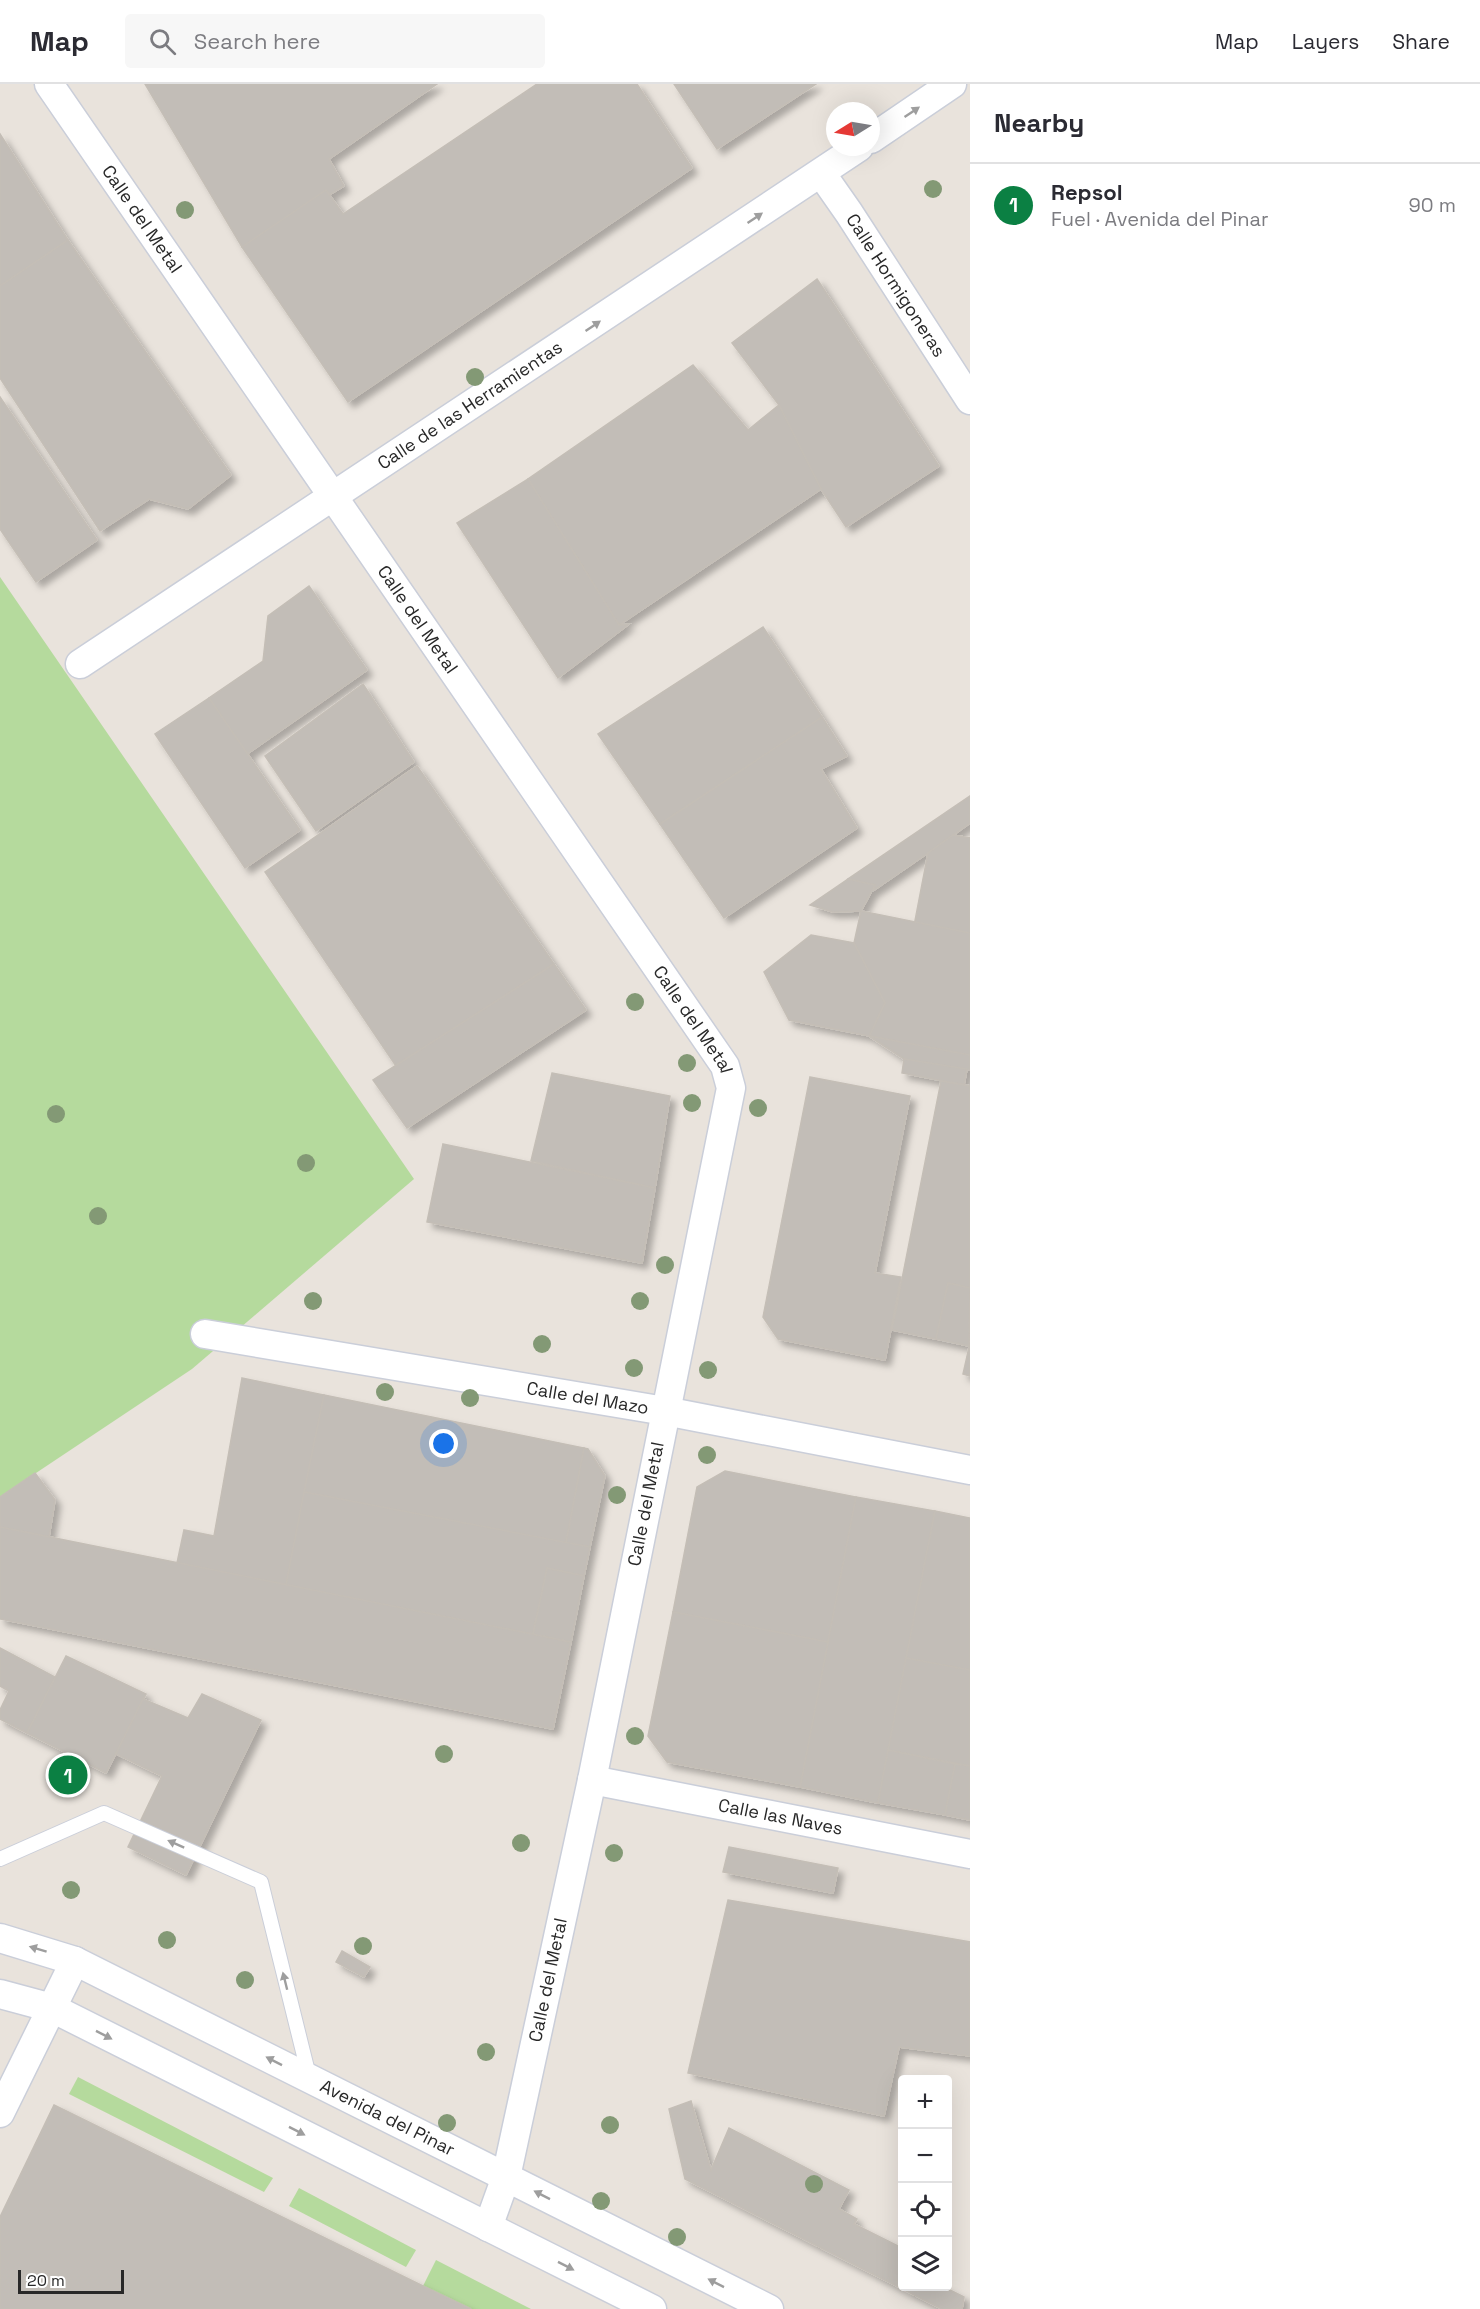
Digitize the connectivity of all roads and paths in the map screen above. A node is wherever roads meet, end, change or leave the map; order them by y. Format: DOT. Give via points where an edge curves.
graph roads {
  1 [pos="49,84"];
  2 [pos="952,84"];
  3 [pos="880,133"];
  4 [pos="846,156"];
  5 [pos="821,173"];
  6 [pos="970,400"];
  7 [pos="334,497"];
  8 [pos="80,664"];
  9 [pos="204,1334"];
  10 [pos="665,1411"];
  11 [pos="970,1470"];
  12 [pos="592,1780"];
  13 [pos="970,1854"];
  14 [pos="0,1858"];
  15 [pos="0,1938"];
  16 [pos="75,1961"];
  17 [pos="0,1994"];
  18 [pos="52,2008"];
  19 [pos="309,2078"];
  20 [pos="0,2113"];
  21 [pos="506,2177"];
  22 [pos="488,2227"];
  23 [pos="751,2305"];
  24 [pos="652,2309"];
  1 -- 7 [label="street, Calle del Metal"];
  3 -- 2 [label="street, one-way"];
  4 -- 5 [label="street, Calle de las Herramientas"];
  5 -- 6 [label="street, Calle Hormigoneras"];
  7 -- 5 [label="street, Calle de las Herramientas, one-way"];
  7 -- 8 [label="street, Calle de las Herramientas"];
  7 -- 10 [label="street, Calle del Metal" via="725,1066 731,1088"];
  9 -- 10 [label="street, Calle del Mazo"];
  10 -- 11 [label="street, Calle del Mazo"];
  10 -- 12 [label="street, Calle del Metal"];
  12 -- 13 [label="street, Calle las Naves"];
  12 -- 21 [label="street, Calle del Metal"];
  19 -- 14 [label="lane, one-way" via="261,1882 104,1812"];
  16 -- 15 [label="street, Avenida del Pinar, one-way"];
  16 -- 18 [label="street"];
  19 -- 16 [label="street, Avenida del Pinar, one-way"];
  17 -- 18 [label="street"];
  18 -- 20 [label="street"];
  18 -- 22 [label="street, one-way"];
  19 -- 21 [label="street, Avenida del Pinar"];
  21 -- 22 [label="street, Calle del Metal"];
  23 -- 21 [label="street, Avenida del Pinar, one-way"];
  22 -- 24 [label="street, one-way"];
}
